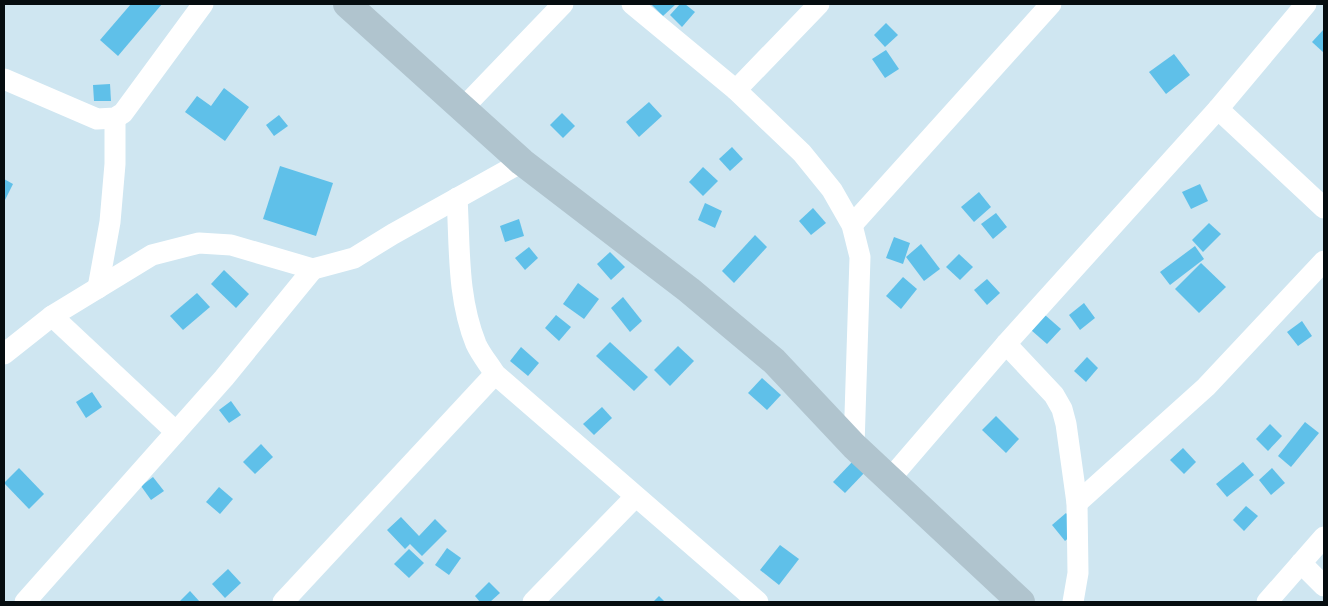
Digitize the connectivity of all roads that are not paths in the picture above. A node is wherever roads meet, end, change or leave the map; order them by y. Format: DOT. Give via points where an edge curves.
graph roads {
  1 [pos="203,4"];
  2 [pos="347,4"];
  3 [pos="562,4"];
  4 [pos="632,4"];
  5 [pos="819,4"];
  6 [pos="1051,4"];
  7 [pos="1306,4"];
  8 [pos="4,79"];
  9 [pos="736,90"];
  10 [pos="462,108"];
  11 [pos="1218,109"];
  12 [pos="114,118"];
  13 [pos="522,162"];
  14 [pos="457,198"];
  15 [pos="1324,208"];
  16 [pos="852,225"];
  17 [pos="1324,261"];
  18 [pos="313,269"];
  19 [pos="98,288"];
  20 [pos="52,316"];
  21 [pos="1006,344"];
  22 [pos="4,354"];
  23 [pos="495,374"];
  24 [pos="176,432"];
  25 [pos="854,446"];
  26 [pos="889,480"];
  27 [pos="635,497"];
  28 [pos="1076,503"];
  29 [pos="1324,537"];
  30 [pos="1301,563"];
  31 [pos="1324,586"];
  32 [pos="25,602"];
  33 [pos="283,602"];
  34 [pos="533,602"];
  35 [pos="758,602"];
  36 [pos="1021,602"];
  37 [pos="1073,602"];
  38 [pos="1267,602"];
  1 -- 12 [label="street" via="124,113"];
  2 -- 10 [label="street"];
  3 -- 10 [label="street"];
  4 -- 9 [label="street"];
  5 -- 9 [label="street"];
  6 -- 16 [label="street"];
  7 -- 11 [label="street"];
  8 -- 12 [label="street" via="97,119"];
  9 -- 16 [label="street" via="802,153 832,190"];
  10 -- 13 [label="street"];
  11 -- 15 [label="street"];
  11 -- 21 [label="street"];
  12 -- 19 [label="street" via="115,164 110,222"];
  13 -- 14 [label="street"];
  13 -- 25 [label="street" via="689,290 774,361"];
  14 -- 18 [label="street" via="354,258"];
  14 -- 23 [label="street" via="459,272 465,311 477,346"];
  16 -- 25 [label="street" via="860,257"];
  17 -- 28 [label="street" via="1206,387"];
  18 -- 19 [label="street" via="230,245 199,243 152,255"];
  18 -- 24 [label="street"];
  19 -- 20 [label="street"];
  20 -- 22 [label="street"];
  20 -- 24 [label="street"];
  21 -- 26 [label="street"];
  21 -- 28 [label="street" via="1054,395 1062,409"];
  23 -- 27 [label="street"];
  23 -- 33 [label="street"];
  24 -- 32 [label="street"];
  25 -- 26 [label="street"];
  26 -- 36 [label="street"];
  27 -- 34 [label="street"];
  27 -- 35 [label="street"];
  28 -- 37 [label="street" via="1078,573"];
  29 -- 30 [label="street"];
  30 -- 31 [label="street"];
  30 -- 38 [label="street"];
}
